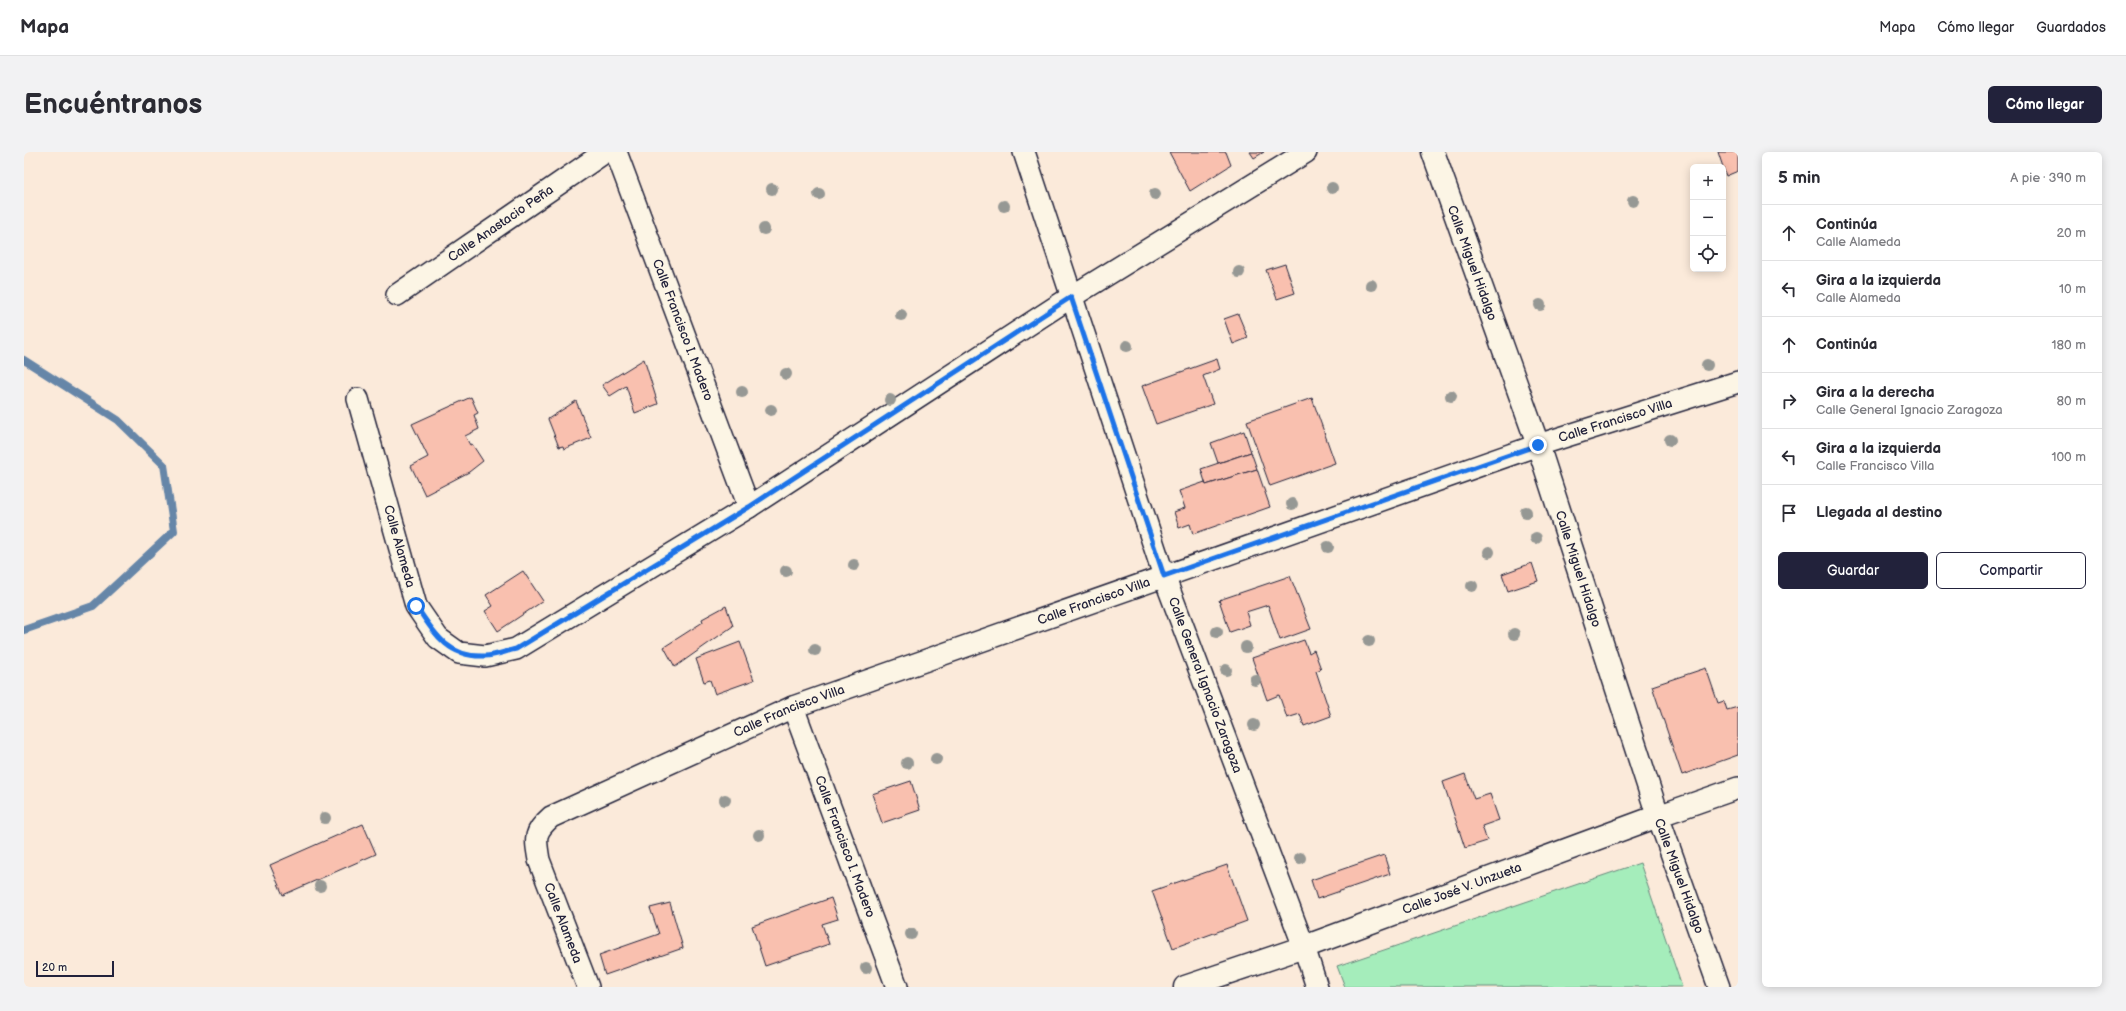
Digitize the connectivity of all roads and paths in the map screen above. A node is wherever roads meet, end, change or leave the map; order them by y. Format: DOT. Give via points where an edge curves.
graph roads {
  1 [pos="605,152"];
  2 [pos="616,152"];
  3 [pos="1024,152"];
  4 [pos="1306,152"];
  5 [pos="1432,152"];
  6 [pos="397,295"];
  7 [pos="1071,297"];
  8 [pos="1738,382"];
  9 [pos="358,399"];
  10 [pos="1538,445"];
  11 [pos="749,507"];
  12 [pos="1164,576"];
  13 [pos="793,707"];
  14 [pos="1738,788"];
  15 [pos="1658,816"];
  16 [pos="539,860"];
  17 [pos="1304,947"];
  18 [pos="588,987"];
  19 [pos="897,987"];
  20 [pos="1185,987"];
  21 [pos="1317,987"];
  22 [pos="1719,987"];
  1 -- 6 [label="street, Calle Anastacio Peña"];
  2 -- 11 [label="street, Calle Francisco I. Madero"];
  3 -- 7 [label="street, Calle General Ignacio Zaragoza"];
  4 -- 7 [label="street, Calle Alameda"];
  5 -- 10 [label="street, Calle Miguel Hidalgo"];
  7 -- 11 [label="street, Calle Alameda"];
  7 -- 12 [label="street, Calle General Ignacio Zaragoza"];
  8 -- 10 [label="street, Calle Francisco Villa"];
  9 -- 11 [label="street, Calle Alameda" via="416,606 438,638 459,653 485,656 516,649"];
  10 -- 12 [label="street, Calle Francisco Villa"];
  10 -- 15 [label="street, Calle Miguel Hidalgo"];
  12 -- 13 [label="street, Calle Francisco Villa"];
  12 -- 17 [label="street, Calle General Ignacio Zaragoza"];
  13 -- 16 [label="street, Calle Francisco Villa" via="551,816 539,827 536,842"];
  13 -- 19 [label="street, Calle Francisco I. Madero"];
  14 -- 15 [label="street, Calle José V. Unzueta"];
  15 -- 17 [label="street, Calle José V. Unzueta"];
  15 -- 22 [label="street, Calle Miguel Hidalgo"];
  16 -- 18 [label="street, Calle Alameda"];
  17 -- 20 [label="street, Calle José V. Unzueta"];
  17 -- 21 [label="street, Calle General Ignacio Zaragoza"];
}
